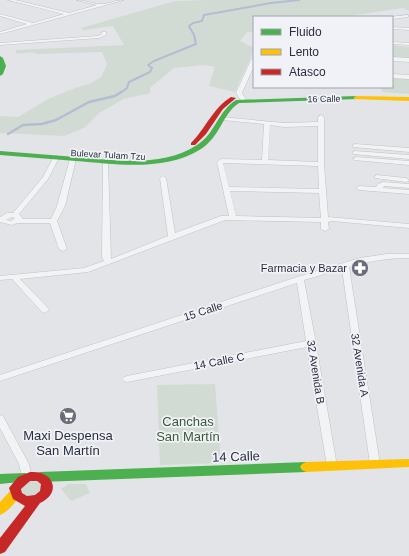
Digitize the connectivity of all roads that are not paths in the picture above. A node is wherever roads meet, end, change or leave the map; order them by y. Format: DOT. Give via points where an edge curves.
graph roads {
  1 [pos="10,0"];
  2 [pos="78,0"];
  3 [pos="122,0"];
  4 [pos="103,6"];
  5 [pos="70,14"];
  6 [pos="0,15"];
  7 [pos="408,16"];
  8 [pos="393,18"];
  9 [pos="34,24"];
  10 [pos="393,28"];
  11 [pos="409,29"];
  12 [pos="0,33"];
  13 [pos="104,33"];
  14 [pos="393,43"];
  15 [pos="0,44"];
  16 [pos="409,44"];
  17 [pos="0,58"];
  18 [pos="393,59"];
  19 [pos="409,60"];
  20 [pos="253,62"];
  21 [pos="0,74"];
  22 [pos="393,76"];
  23 [pos="409,77"];
  24 [pos="246,78"];
  25 [pos="253,78"];
  26 [pos="409,95"];
  27 [pos="409,99"];
  28 [pos="240,100"];
  29 [pos="223,118"];
  30 [pos="267,123"];
  31 [pos="0,148"];
  32 [pos="409,150"];
  33 [pos="355,152"];
  34 [pos="0,153"];
  35 [pos="46,154"];
  36 [pos="60,156"];
  37 [pos="409,157"];
  38 [pos="73,159"];
  39 [pos="105,162"];
  40 [pos="265,162"];
  41 [pos="321,164"];
  42 [pos="409,164"];
  43 [pos="377,177"];
  44 [pos="163,178"];
  45 [pos="409,180"];
  46 [pos="409,186"];
  47 [pos="360,188"];
  48 [pos="226,189"];
  49 [pos="379,190"];
  50 [pos="322,191"];
  51 [pos="409,192"];
  52 [pos="2,216"];
  53 [pos="233,217"];
  54 [pos="16,218"];
  55 [pos="324,220"];
  56 [pos="53,221"];
  57 [pos="409,226"];
  58 [pos="325,229"];
  59 [pos="172,237"];
  60 [pos="63,249"];
  61 [pos="409,256"];
  62 [pos="109,262"];
  63 [pos="344,266"];
  64 [pos="14,277"];
  65 [pos="0,278"];
  66 [pos="300,279"];
  67 [pos="45,310"];
  68 [pos="312,342"];
  69 [pos="0,378"];
  70 [pos="127,378"];
  71 [pos="0,419"];
  72 [pos="409,463"];
  73 [pos="375,464"];
  74 [pos="332,466"];
  75 [pos="63,475"];
  76 [pos="32,477"];
  77 [pos="0,479"];
  78 [pos="48,486"];
  79 [pos="16,488"];
  80 [pos="36,500"];
  81 [pos="0,510"];
  82 [pos="0,548"];
  1 -- 5 [label="street"];
  2 -- 4 [label="street"];
  3 -- 4 [label="street"];
  4 -- 5 [label="street"];
  5 -- 9 [label="street"];
  6 -- 9 [label="street"];
  7 -- 8 [label="street"];
  9 -- 12 [label="street"];
  10 -- 11 [label="street"];
  13 -- 15 [label="street" via="99,37"];
  14 -- 16 [label="street"];
  17 -- 21 [label="main road" via="3,69"];
  18 -- 19 [label="street"];
  20 -- 24 [label="street"];
  22 -- 23 [label="street"];
  24 -- 25 [label="street"];
  24 -- 28 [label="street" via="239,93"];
  26 -- 28 [label="main road, 16 Calle"];
  27 -- 28 [label="main road, 16 Calle"];
  28 -- 29 [label="main road, Bulevar Tulam Tzu" via="231,105"];
  28 -- 36 [label="main road, Bulevar Tulam Tzu" via="228,100 222,104 199,140 173,153 126,158"];
  29 -- 30 [label="street"];
  29 -- 39 [label="main road, Bulevar Tulam Tzu" via="211,139 186,155 144,163"];
  30 -- 40 [label="street"];
  30 -- 41 [label="street" via="291,125 321,120"];
  31 -- 35 [label="main road, Bulevar Tulam Tzu"];
  32 -- 33 [label="street"];
  33 -- 37 [label="street"];
  33 -- 42 [label="street"];
  34 -- 35 [label="main road, Bulevar Tulam Tzu"];
  35 -- 36 [label="main road, Bulevar Tulam Tzu"];
  36 -- 38 [label="main road, Bulevar Tulam Tzu"];
  36 -- 54 [label="street"];
  38 -- 39 [label="main road, Bulevar Tulam Tzu"];
  38 -- 56 [label="street" via="61,206"];
  39 -- 62 [label="street" via="106,257"];
  40 -- 41 [label="street"];
  40 -- 48 [label="street" via="221,161"];
  41 -- 50 [label="street"];
  43 -- 45 [label="street"];
  44 -- 59 [label="street"];
  46 -- 49 [label="street" via="383,184"];
  47 -- 49 [label="street"];
  48 -- 50 [label="street"];
  48 -- 53 [label="street"];
  49 -- 51 [label="street"];
  50 -- 55 [label="street"];
  52 -- 54 [label="street"];
  53 -- 55 [label="street"];
  53 -- 59 [label="street" via="215,220"];
  54 -- 56 [label="street"];
  55 -- 57 [label="street"];
  55 -- 58 [label="street"];
  56 -- 60 [label="street"];
  59 -- 62 [label="street"];
  61 -- 63 [label="street, 15 Calle" via="374,258"];
  62 -- 64 [label="street" via="69,273"];
  63 -- 66 [label="street, 15 Calle"];
  63 -- 73 [label="street, 32 Avenida A"];
  64 -- 65 [label="street"];
  64 -- 67 [label="street"];
  66 -- 68 [label="street, 32 Avenida B"];
  66 -- 69 [label="street, 15 Calle"];
  68 -- 70 [label="street, 14 Calle C"];
  68 -- 74 [label="street, 32 Avenida B"];
  71 -- 76 [label="street"];
  72 -- 73 [label="main road, 14 Calle"];
  73 -- 74 [label="main road, 14 Calle"];
  74 -- 75 [label="main road, 14 Calle"];
  75 -- 76 [label="main road, 14 Calle"];
  75 -- 78 [label="main road"];
  76 -- 77 [label="main road, 14 Calle"];
  76 -- 78 [label="main road" via="47,482"];
  76 -- 79 [label="main road"];
  77 -- 79 [label="main road, 14 Calle"];
  78 -- 80 [label="main road" via="45,494"];
  79 -- 80 [label="main road" via="17,496 25,501"];
  79 -- 81 [label="main road"];
  80 -- 82 [label="main road"];
}
